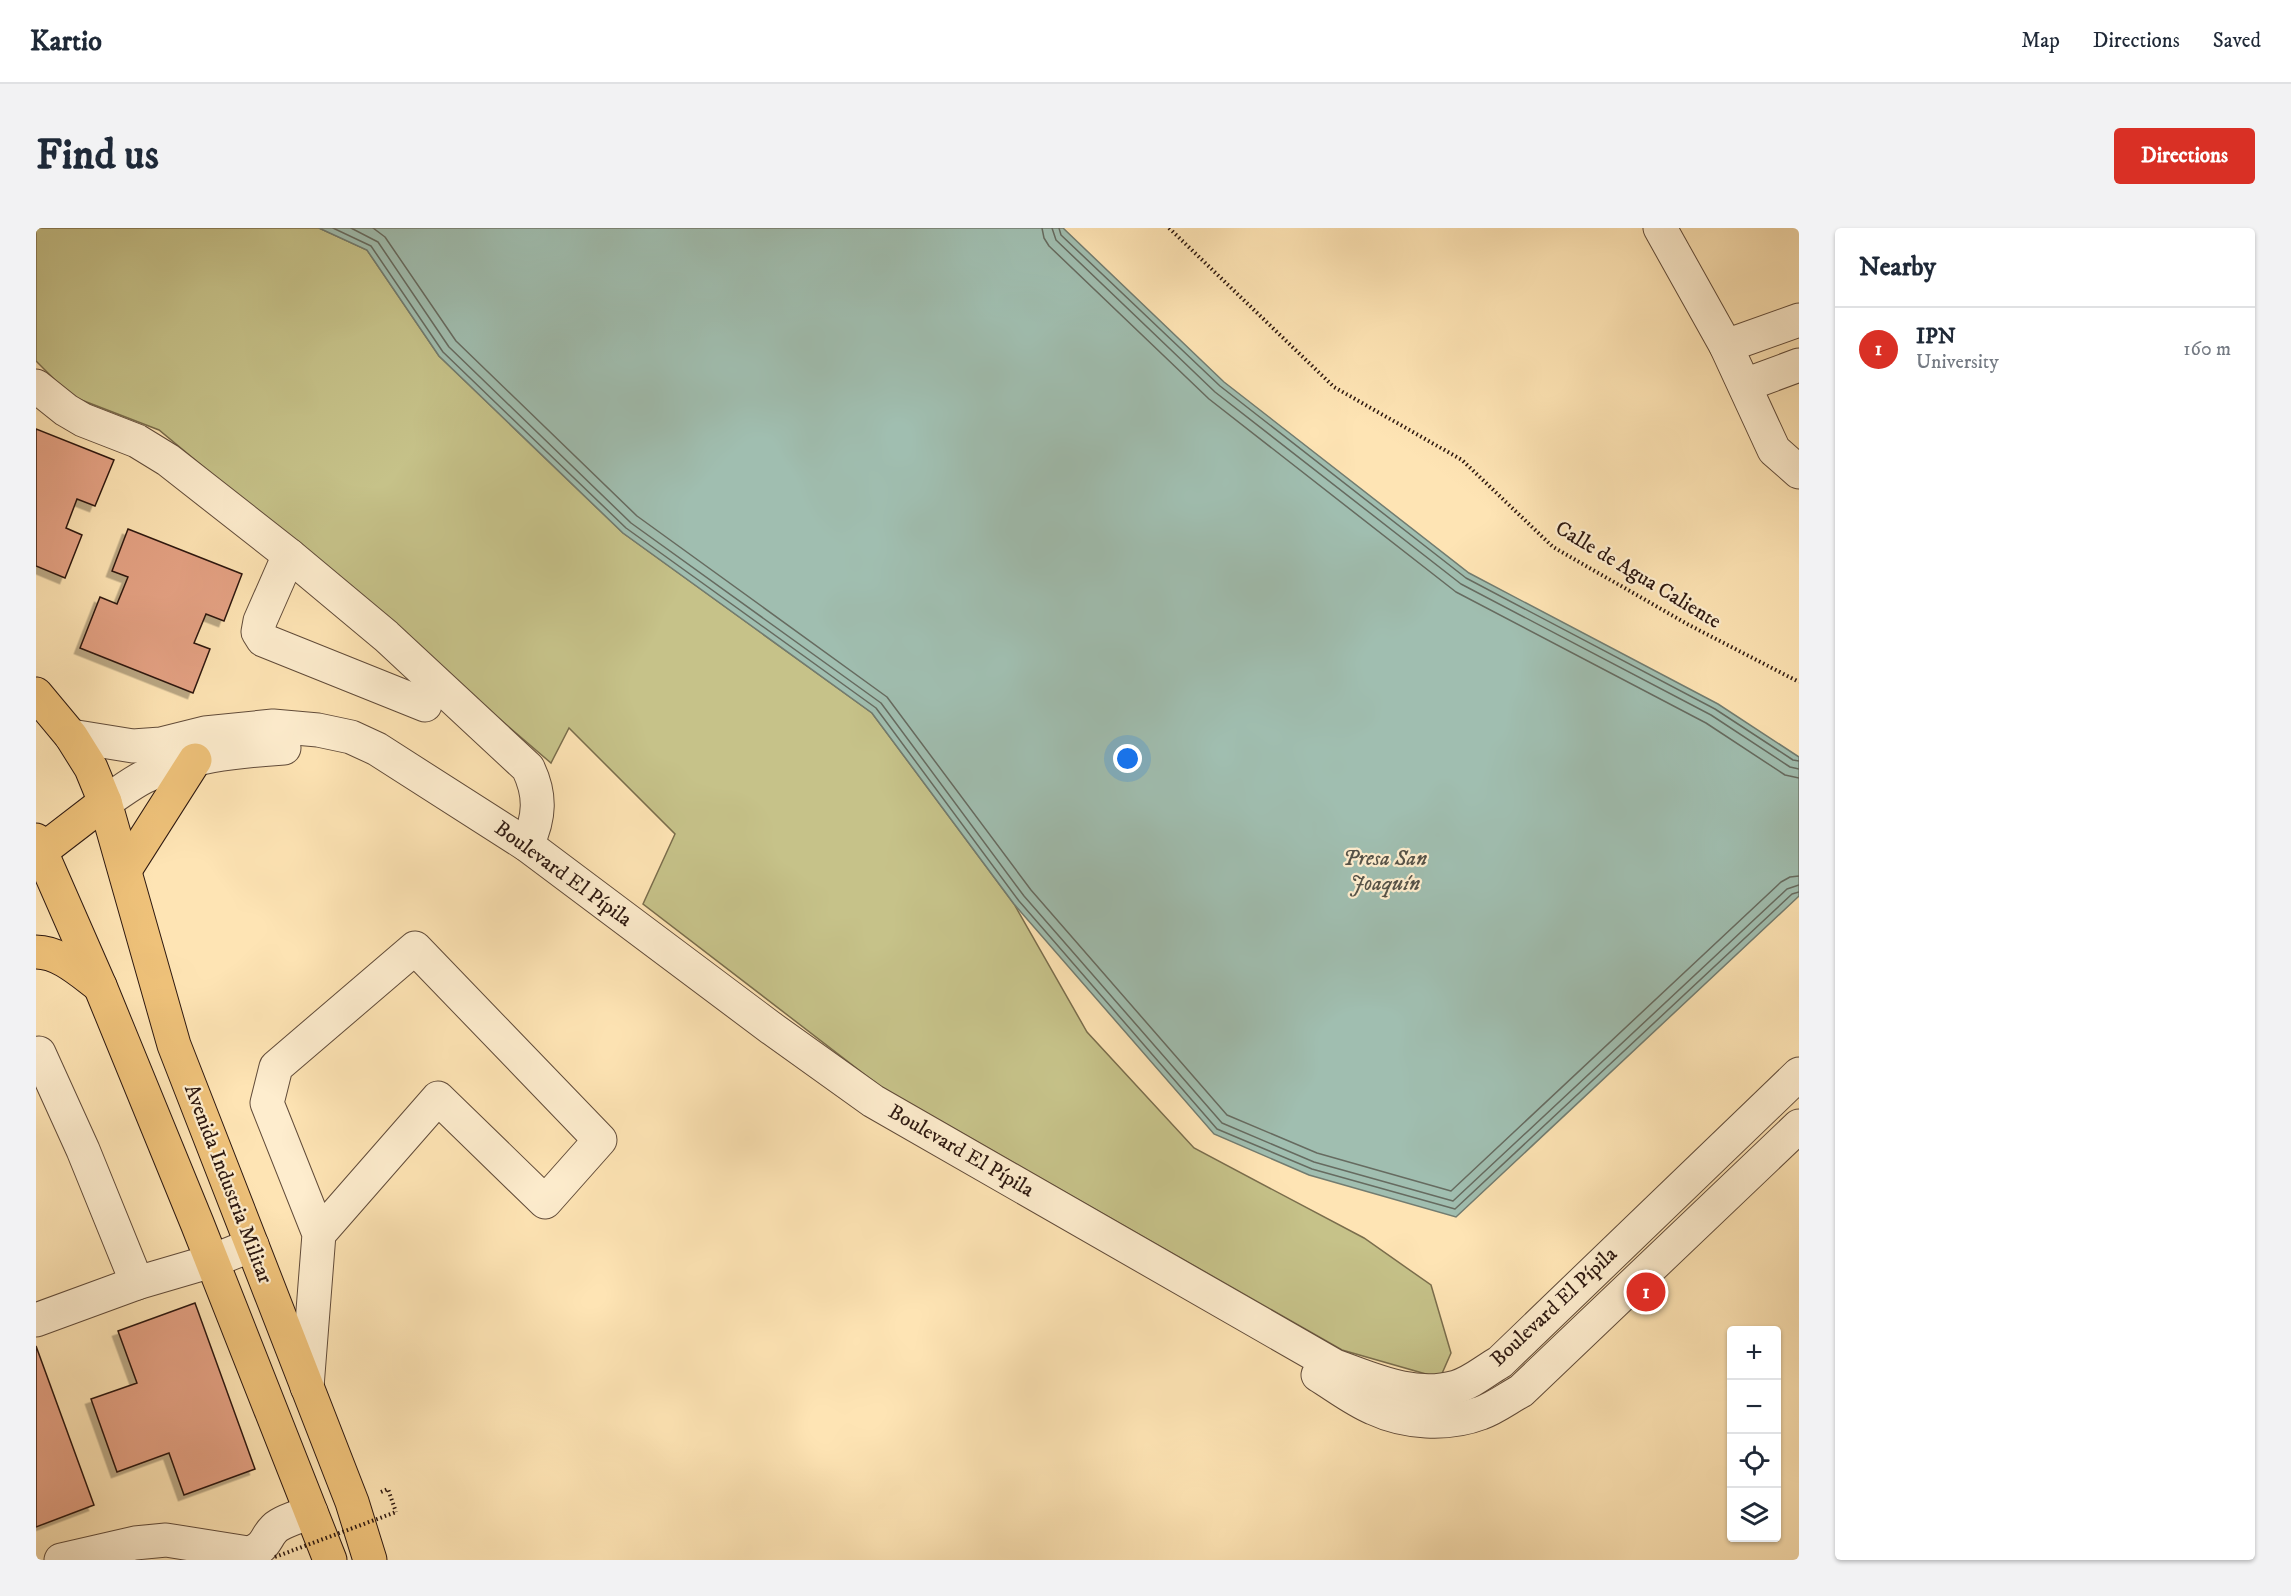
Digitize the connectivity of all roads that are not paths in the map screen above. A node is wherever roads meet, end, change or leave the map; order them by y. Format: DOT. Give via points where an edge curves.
graph roads {
  1 [pos="1660,228"];
  2 [pos="1799,320"];
  3 [pos="1726,346"];
  4 [pos="1799,365"];
  5 [pos="1745,385"];
  6 [pos="36,386"];
  7 [pos="1799,472"];
  8 [pos="289,555"];
  9 [pos="36,694"];
  10 [pos="425,705"];
  11 [pos="71,736"];
  12 [pos="195,760"];
  13 [pos="105,802"];
  14 [pos="527,845"];
  15 [pos="38,848"];
  16 [pos="125,870"];
  17 [pos="36,952"];
  18 [pos="100,986"];
  19 [pos="36,1054"];
  20 [pos="1799,1074"];
  21 [pos="869,1107"];
  22 [pos="1799,1126"];
  23 [pos="319,1234"];
  24 [pos="252,1245"];
  25 [pos="212,1261"];
  26 [pos="137,1283"];
  27 [pos="36,1320"];
  28 [pos="307,1387"];
  29 [pos="311,1512"];
  30 [pos="62,1560"];
  31 [pos="330,1560"];
  32 [pos="352,1560"];
  33 [pos="370,1560"];
  1 -- 3 [label="street"];
  2 -- 3 [label="street"];
  3 -- 5 [label="street"];
  4 -- 5 [label="street"];
  5 -- 7 [label="street" via="1774,450"];
  6 -- 8 [label="street" via="83,420 137,441 168,460"];
  8 -- 10 [label="street" via="260,621 258,632 263,640"];
  8 -- 14 [label="street" via="386,636 528,768 536,783 538,815"];
  9 -- 11 [label="main road, Avenida Industria Militar"];
  11 -- 13 [label="main road, Avenida Industria Militar" via="91,768"];
  11 -- 14 [label="street, Boulevard El Pípila" via="133,746 273,726 351,737 377,749"];
  12 -- 13 [label="street, Boulevard El Pípila" via="143,777"];
  12 -- 16 [label="main road"];
  12 -- 21 [label="street, Boulevard El Pípila" via="289,748 356,761 541,879"];
  13 -- 15 [label="main road"];
  13 -- 16 [label="main road, Avenida Industria Militar"];
  14 -- 21 [label="street, Boulevard El Pípila" via="771,1028"];
  15 -- 18 [label="main road, Avenida Industria Militar"];
  16 -- 24 [label="main road, Avenida Industria Militar" via="174,1045"];
  17 -- 18 [label="main road" via="65,961"];
  18 -- 25 [label="main road, Avenida Industria Militar"];
  19 -- 26 [label="street" via="39,1053 83,1150"];
  20 -- 21 [label="street, Boulevard El Pípila" via="1500,1362 1457,1387 1418,1392 1335,1366"];
  21 -- 22 [label="street, Boulevard El Pípila" via="1370,1407 1421,1421 1452,1420 1482,1413 1521,1391"];
  23 -- 23 [label="street" via="267,1103 276,1067 415,948 600,1140 545,1202 438,1098"];
  23 -- 28 [label="street"];
  24 -- 25 [label="street"];
  24 -- 28 [label="main road, Avenida Industria Militar"];
  25 -- 26 [label="street"];
  25 -- 29 [label="main road, Avenida Industria Militar"];
  26 -- 27 [label="street"];
  28 -- 33 [label="main road, Avenida Industria Militar"];
  29 -- 30 [label="street" via="277,1526 264,1546 249,1553 166,1540"];
  29 -- 31 [label="main road, Avenida Industria Militar"];
  29 -- 32 [label="main road" via="329,1509"];
}
